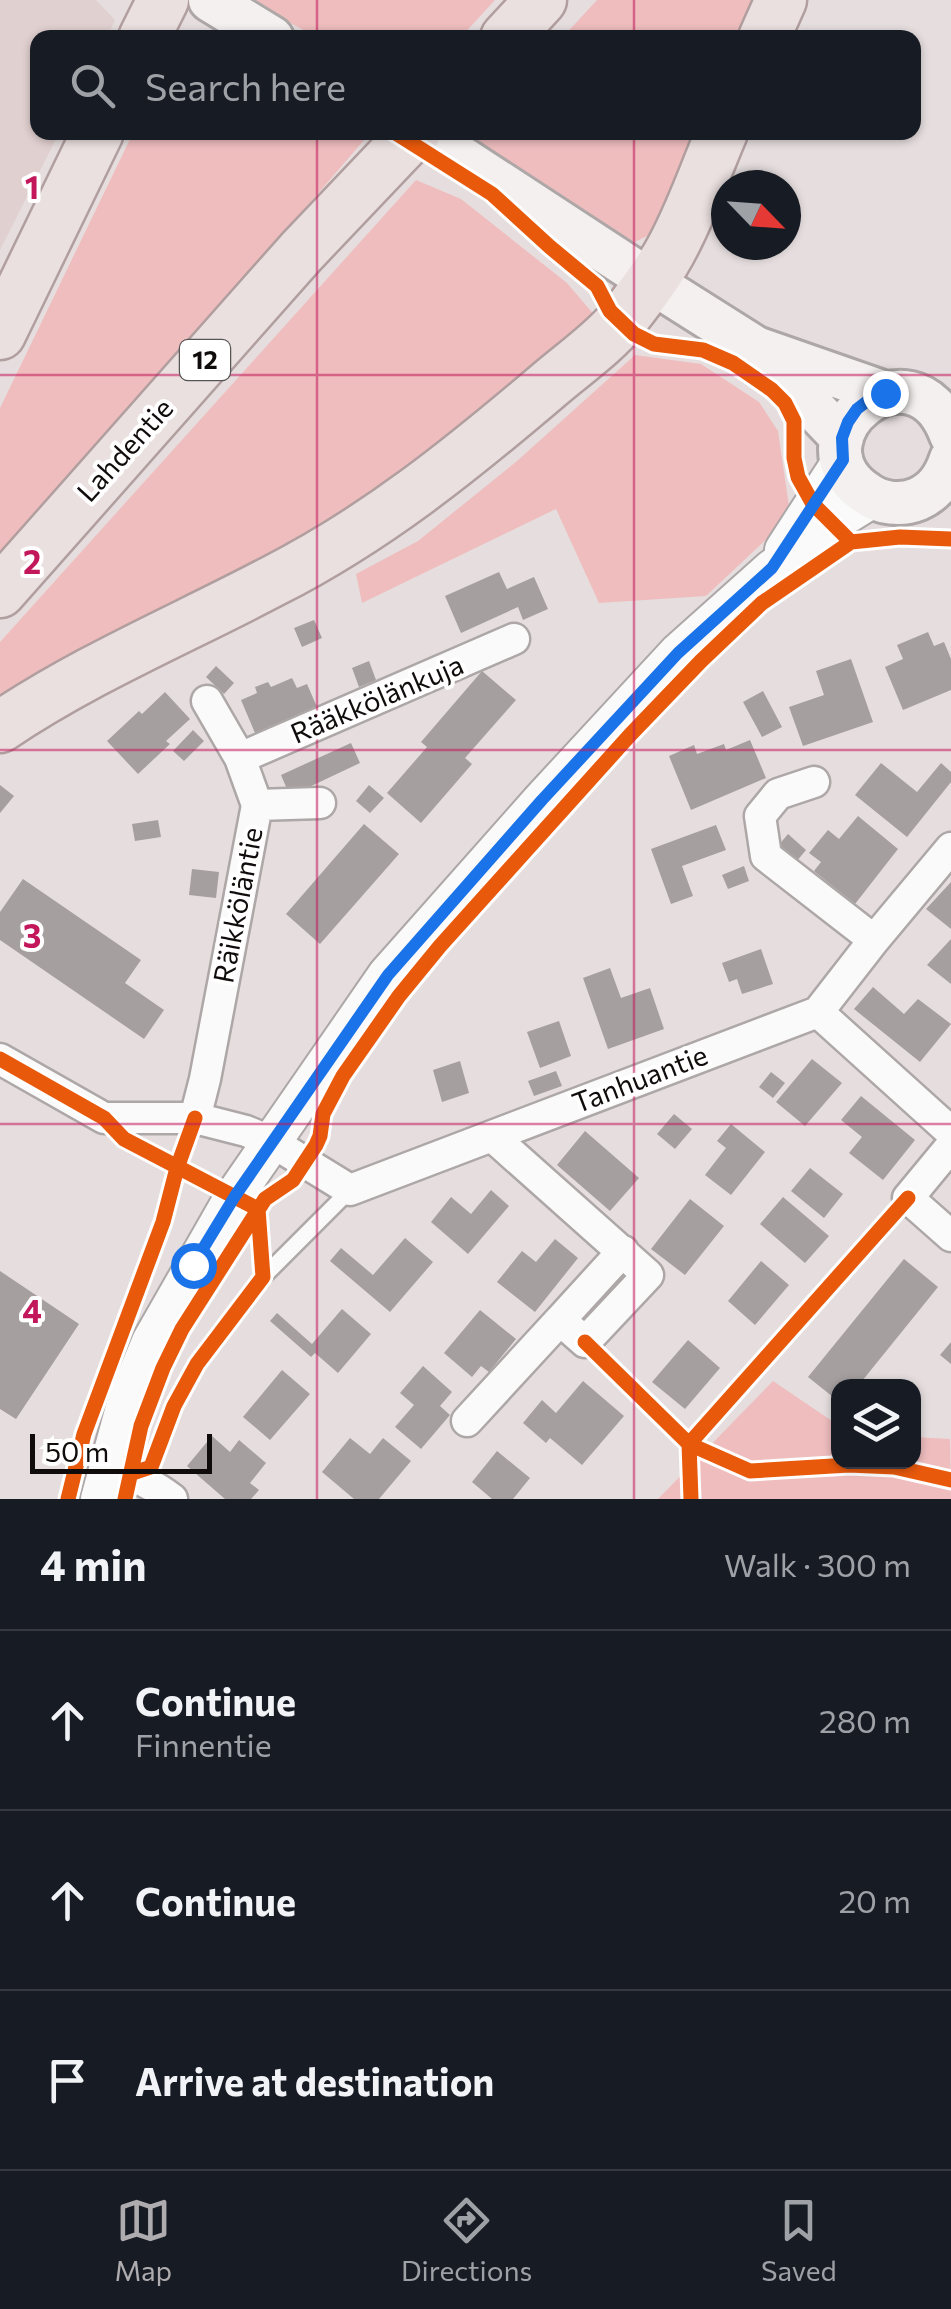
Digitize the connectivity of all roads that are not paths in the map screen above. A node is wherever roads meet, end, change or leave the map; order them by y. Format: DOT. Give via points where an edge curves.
graph roads {
  1 [pos="163,0"];
  2 [pos="210,0"];
  3 [pos="541,0"];
  4 [pos="780,0"];
  5 [pos="148,30"];
  6 [pos="259,30"];
  7 [pos="513,30"];
  8 [pos="767,30"];
  9 [pos="94,140"];
  10 [pos="411,140"];
  11 [pos="431,140"];
  12 [pos="719,140"];
  13 [pos="650,282"];
  14 [pos="0,334"];
  15 [pos="756,348"];
  16 [pos="885,393"];
  17 [pos="943,407"];
  18 [pos="843,449"];
  19 [pos="951,460"];
  20 [pos="891,500"];
  21 [pos="951,516"];
  22 [pos="772,568"];
  23 [pos="0,592"];
  24 [pos="514,639"];
  25 [pos="206,700"];
  26 [pos="0,727"];
  27 [pos="240,758"];
  28 [pos="814,782"];
  29 [pos="320,803"];
  30 [pos="256,805"];
  31 [pos="951,848"];
  32 [pos="874,940"];
  33 [pos="818,1012"];
  34 [pos="0,1059"];
  35 [pos="195,1118"];
  36 [pos="951,1132"];
  37 [pos="492,1136"];
  38 [pos="272,1142"];
  39 [pos="951,1146"];
  40 [pos="350,1190"];
  41 [pos="951,1236"];
  42 [pos="197,1364"];
  43 [pos="466,1421"];
  44 [pos="103,1483"];
  45 [pos="172,1499"];
  1 -- 5 [label="highway"];
  2 -- 6 [label="main road"];
  3 -- 7 [label="highway"];
  4 -- 8 [label="highway"];
  9 -- 14 [label="highway"];
  10 -- 23 [label="highway, Lahdentie / 12" via="301,252"];
  11 -- 13 [label="main road"];
  12 -- 13 [label="highway" via="674,245"];
  13 -- 15 [label="main road"];
  13 -- 26 [label="highway" via="620,323 385,516"];
  15 -- 16 [label="main road"];
  15 -- 18 [label="main road"];
  16 -- 17 [label="main road"];
  16 -- 18 [label="main road" via="857,409"];
  18 -- 20 [label="main road" via="848,475 859,488"];
  18 -- 22 [label="street"];
  19 -- 20 [label="main road" via="924,496"];
  20 -- 21 [label="main road"];
  20 -- 22 [label="street" via="834,522"];
  22 -- 38 [label="street" via="678,653 400,960"];
  24 -- 27 [label="street, Rääkkölänkuja"];
  25 -- 27 [label="street, Räikköläntie"];
  27 -- 30 [label="street, Räikköläntie"];
  28 -- 32 [label="street" via="778,794 760,816 766,856"];
  29 -- 30 [label="street"];
  30 -- 35 [label="street, Räikköläntie"];
  31 -- 32 [label="street"];
  32 -- 33 [label="street"];
  33 -- 36 [label="street"];
  33 -- 37 [label="street, Tanhuantie"];
  34 -- 35 [label="street" via="104,1118"];
  35 -- 38 [label="street"];
  37 -- 40 [label="street, Tanhuantie"];
  37 -- 43 [label="street" via="623,1252"];
  38 -- 40 [label="street"];
  38 -- 44 [label="street" via="151,1342"];
  39 -- 41 [label="street" via="908,1198"];
  40 -- 42 [label="lane" via="263,1277"];
  44 -- 45 [label="street" via="130,1474"];
}
